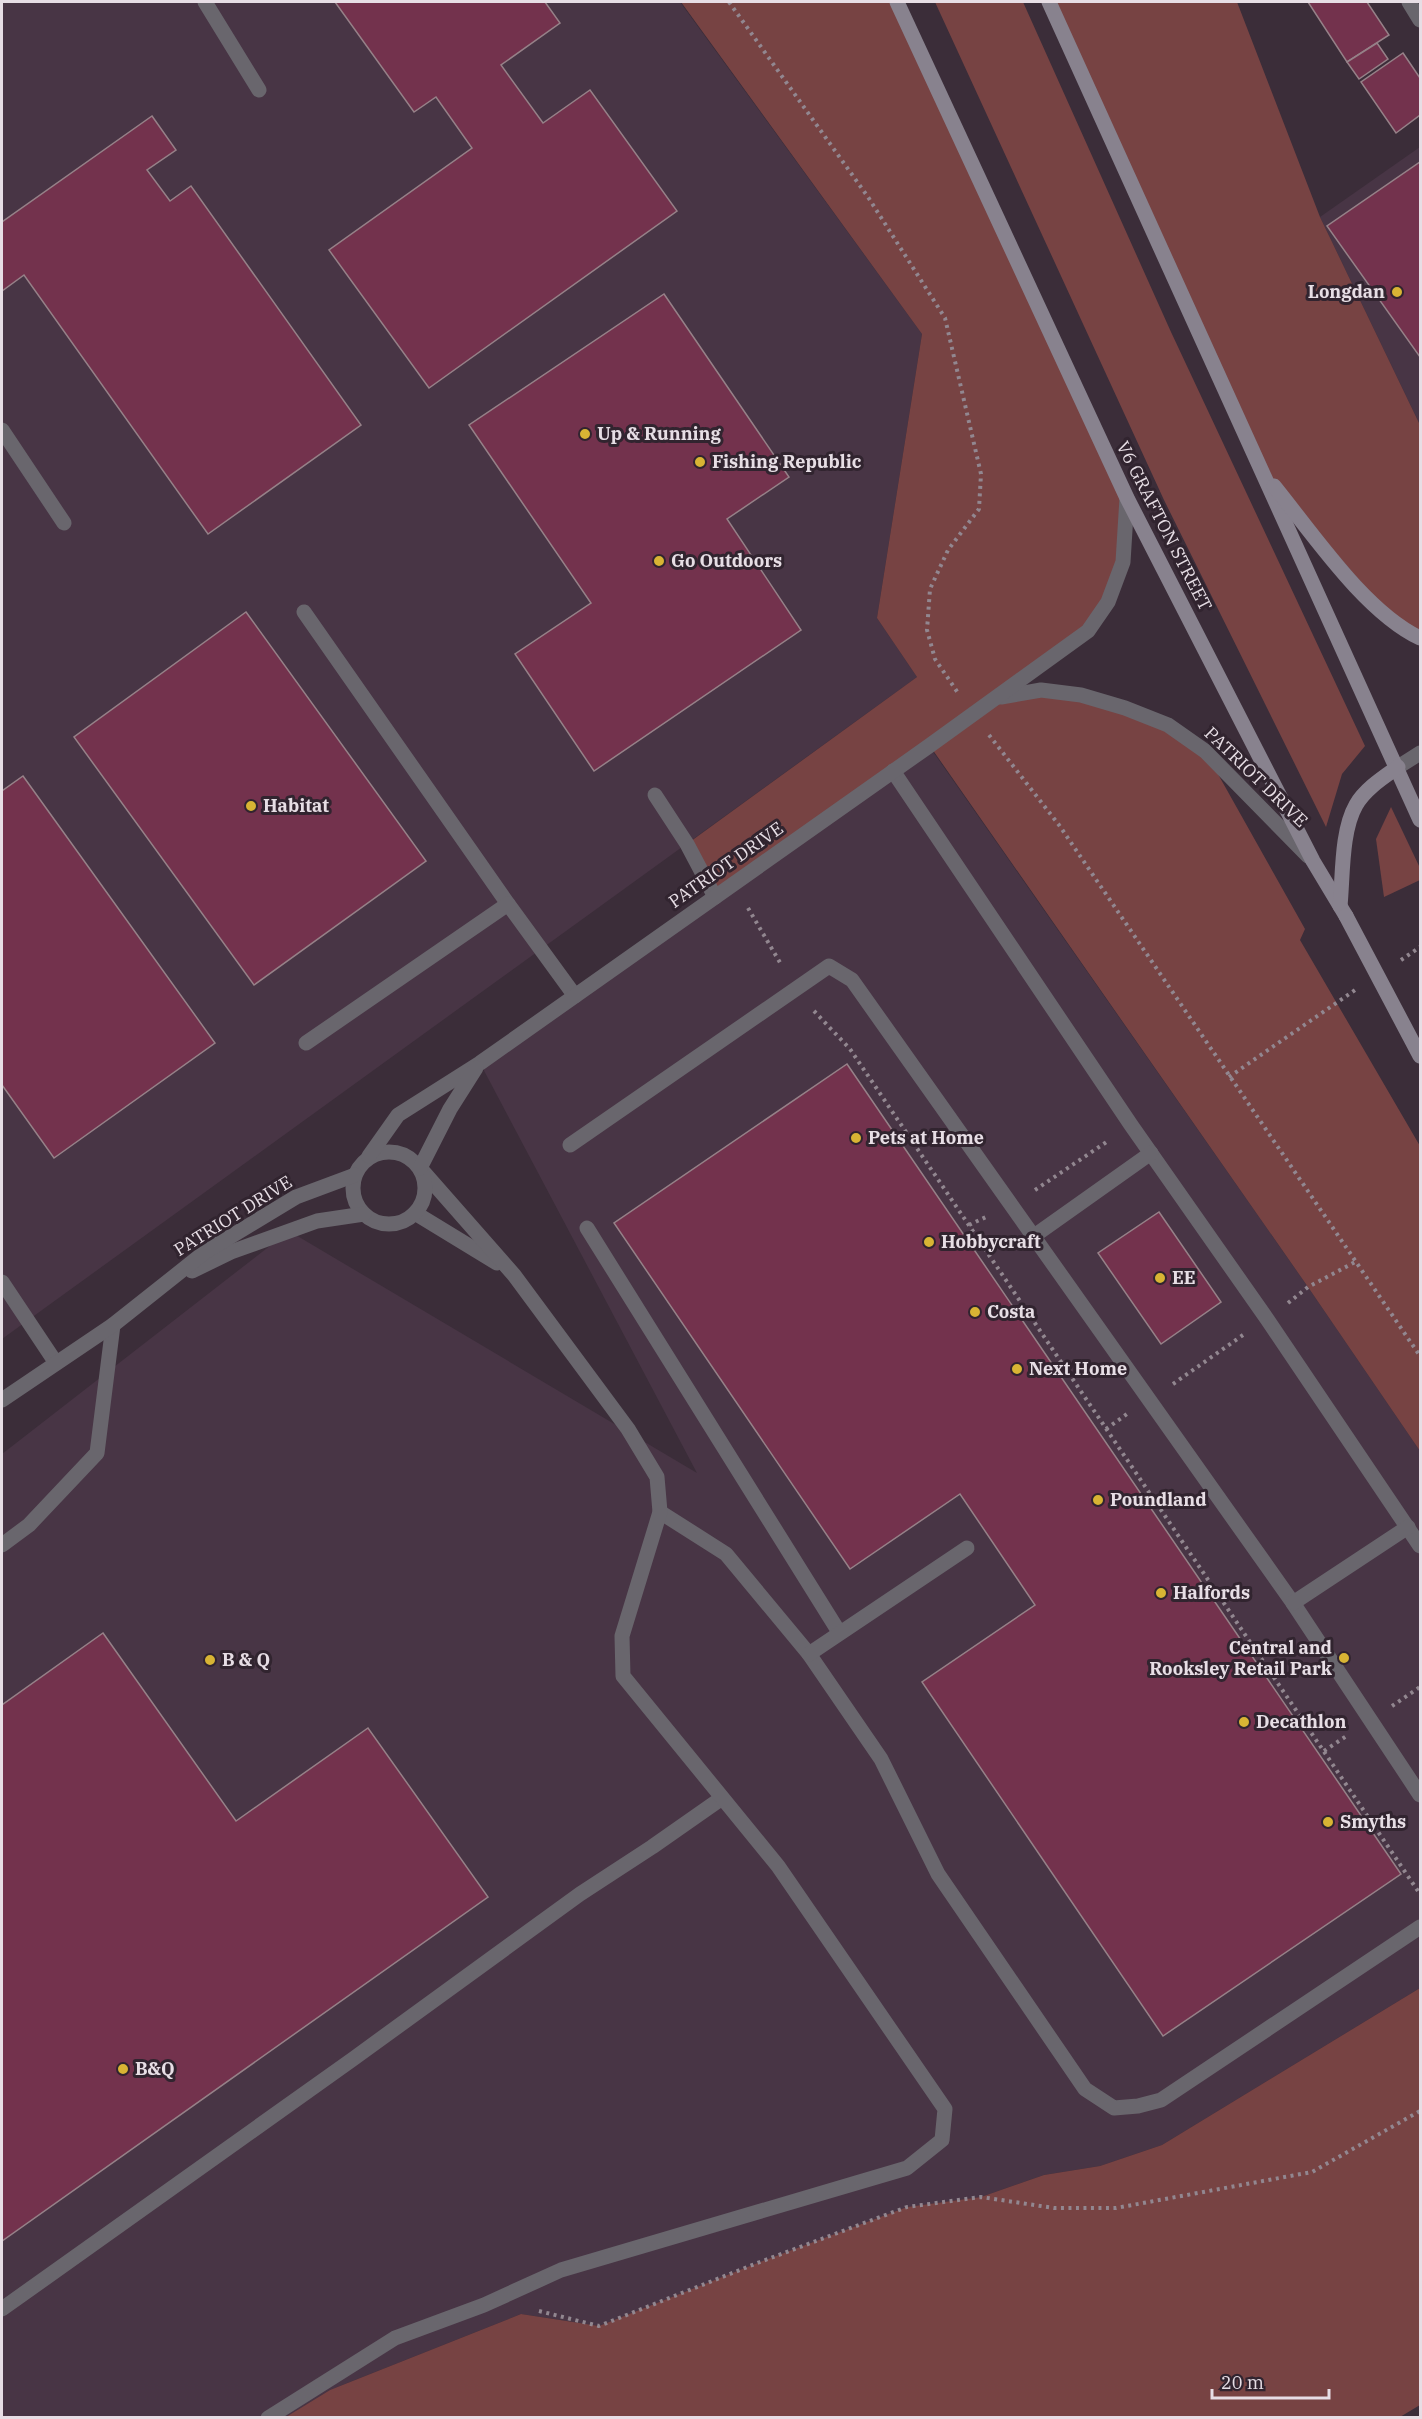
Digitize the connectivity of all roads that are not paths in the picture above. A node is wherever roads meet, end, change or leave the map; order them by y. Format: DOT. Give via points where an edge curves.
graph roads {
  1 [pos="205,2"];
  2 [pos="897,2"];
  3 [pos="1049,2"];
  4 [pos="1408,2"];
  5 [pos="1420,20"];
  6 [pos="259,90"];
  7 [pos="2,430"];
  8 [pos="1258,464"];
  9 [pos="1127,498"];
  10 [pos="64,523"];
  11 [pos="304,612"];
  12 [pos="1420,638"];
  13 [pos="995,699"];
  14 [pos="1420,753"];
  15 [pos="1398,767"];
  16 [pos="893,771"];
  17 [pos="655,795"];
  18 [pos="1420,820"];
  19 [pos="1313,861"];
  20 [pos="715,897"];
  21 [pos="508,904"];
  22 [pos="1343,911"];
  23 [pos="575,996"];
  24 [pos="306,1043"];
  25 [pos="1420,1056"];
  26 [pos="480,1063"];
  27 [pos="570,1145"];
  28 [pos="1151,1153"];
  29 [pos="369,1156"];
  30 [pos="420,1168"];
  31 [pos="354,1175"];
  32 [pos="415,1213"];
  33 [pos="364,1214"];
  34 [pos="587,1228"];
  35 [pos="1034,1236"];
  36 [pos="514,1275"];
  37 [pos="2,1282"];
  38 [pos="168,1282"];
  39 [pos="113,1325"];
  40 [pos="56,1363"];
  41 [pos="2,1400"];
  42 [pos="660,1512"];
  43 [pos="1408,1527"];
  44 [pos="2,1545"];
  45 [pos="1420,1546"];
  46 [pos="967,1548"];
  47 [pos="1293,1603"];
  48 [pos="839,1632"];
  49 [pos="809,1654"];
  50 [pos="1420,1795"];
  51 [pos="722,1798"];
  52 [pos="1420,1927"];
  53 [pos="2,2308"];
  54 [pos="268,2418"];
  1 -- 6 [label="street"];
  2 -- 9 [label="street, V6 GRAFTON STREET"];
  3 -- 8 [label="street"];
  4 -- 5 [label="street"];
  7 -- 10 [label="street"];
  8 -- 12 [label="street" via="1345,576 1402,629"];
  8 -- 15 [label="street"];
  9 -- 13 [label="street, PATRIOT DRIVE" via="1123,562 1108,602 1088,631"];
  9 -- 19 [label="street, V6 GRAFTON STREET"];
  11 -- 21 [label="street"];
  13 -- 16 [label="street, PATRIOT DRIVE"];
  13 -- 19 [label="street, PATRIOT DRIVE" via="1041,690 1082,695 1168,725 1205,751"];
  14 -- 15 [label="street"];
  15 -- 18 [label="street"];
  15 -- 22 [label="street" via="1357,803 1348,825"];
  16 -- 20 [label="street, PATRIOT DRIVE"];
  16 -- 28 [label="street"];
  17 -- 20 [label="street"];
  19 -- 22 [label="street, V6 GRAFTON STREET"];
  20 -- 23 [label="street, PATRIOT DRIVE"];
  21 -- 23 [label="street"];
  21 -- 24 [label="street"];
  22 -- 25 [label="street, V6 GRAFTON STREET, bridge"];
  23 -- 26 [label="street, PATRIOT DRIVE"];
  26 -- 29 [label="street, PATRIOT DRIVE" via="398,1115"];
  26 -- 30 [label="street, PATRIOT DRIVE" via="450,1109"];
  27 -- 35 [label="street" via="829,966 852,980"];
  28 -- 35 [label="street"];
  28 -- 43 [label="street"];
  29 -- 30 [label="street" via="387,1151 412,1159"];
  29 -- 31 [label="street"];
  30 -- 32 [label="street" via="426,1191"];
  30 -- 36 [label="street"];
  31 -- 33 [label="street" via="353,1191"];
  31 -- 38 [label="street, PATRIOT DRIVE" via="296,1197 205,1252"];
  32 -- 33 [label="street" via="392,1224 380,1223"];
  32 -- 36 [label="street"];
  33 -- 38 [label="street, PATRIOT DRIVE" via="317,1221 231,1252"];
  34 -- 48 [label="street"];
  35 -- 47 [label="street"];
  36 -- 42 [label="street" via="628,1429 657,1477"];
  37 -- 40 [label="street"];
  38 -- 39 [label="street, PATRIOT DRIVE"];
  39 -- 40 [label="street, PATRIOT DRIVE"];
  39 -- 44 [label="street" via="97,1453 29,1526"];
  40 -- 41 [label="street, PATRIOT DRIVE"];
  42 -- 49 [label="street" via="726,1554"];
  42 -- 51 [label="street" via="622,1636 623,1676"];
  43 -- 45 [label="street"];
  43 -- 47 [label="street"];
  46 -- 48 [label="street"];
  47 -- 50 [label="street"];
  48 -- 49 [label="street"];
  49 -- 52 [label="street" via="881,1759 938,1874 1086,2089 1114,2108 1161,2100"];
  51 -- 53 [label="street" via="573,1899"];
  51 -- 54 [label="street" via="778,1866 945,2109 942,2140 907,2168 561,2270 495,2301 395,2338"];
}
